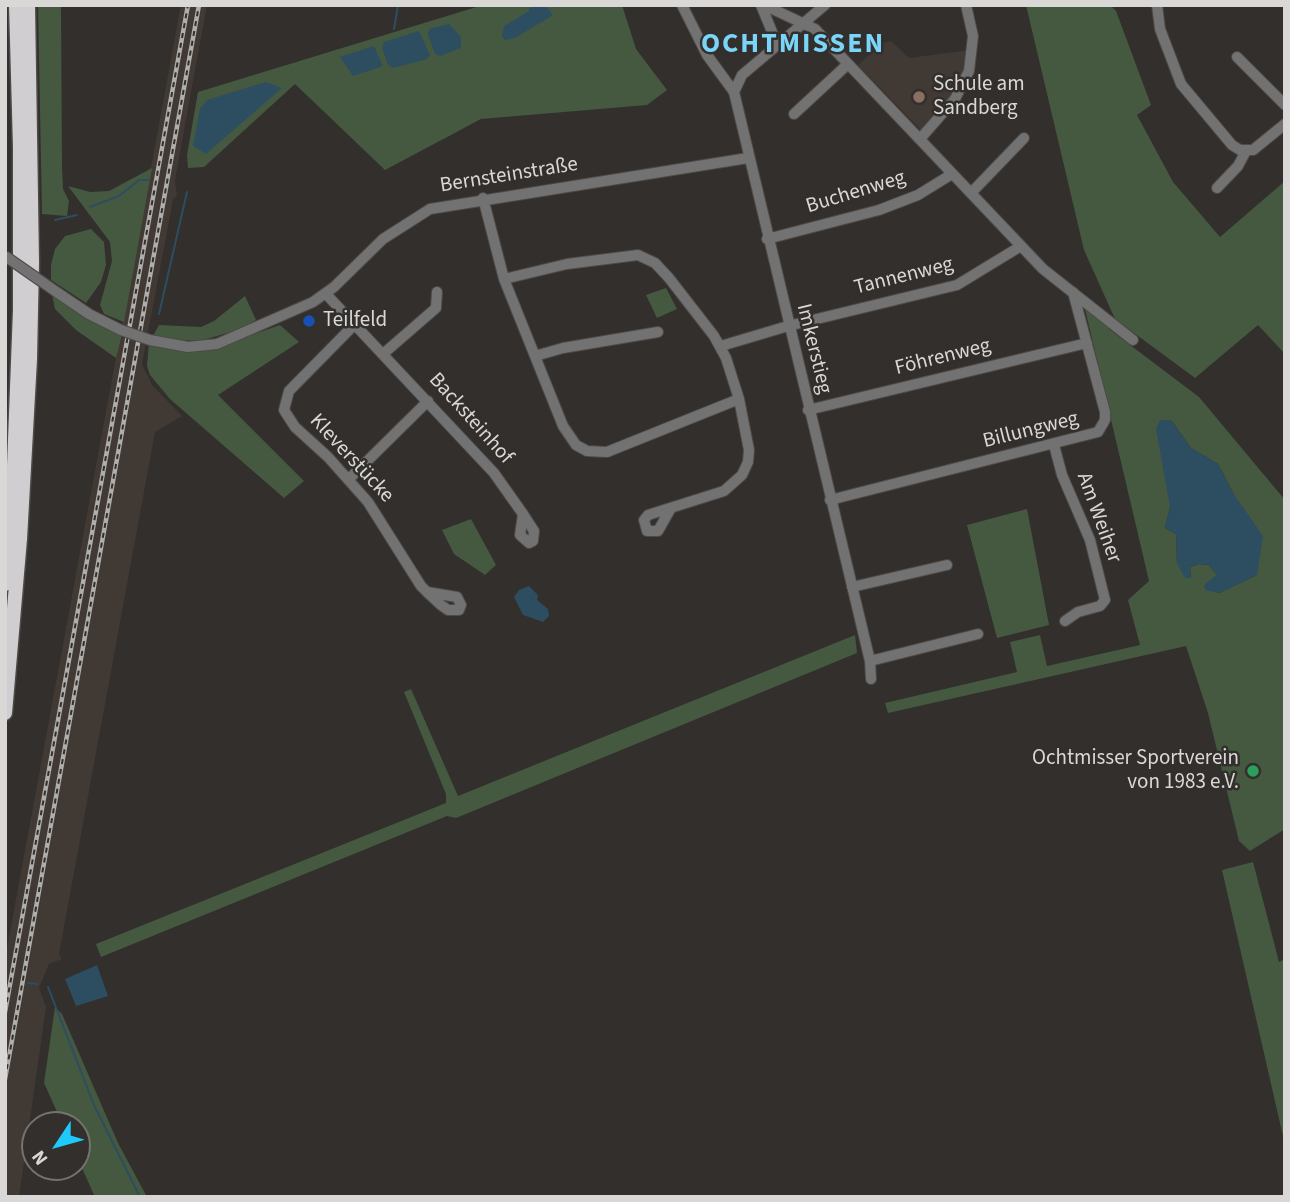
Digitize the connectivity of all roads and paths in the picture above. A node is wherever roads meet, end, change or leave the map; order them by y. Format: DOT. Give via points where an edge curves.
graph roads {
  1 [pos="16,5"];
  2 [pos="28,5"];
  3 [pos="682,5"];
  4 [pos="762,5"];
  5 [pos="825,5"];
  6 [pos="966,5"];
  7 [pos="1157,5"];
  8 [pos="804,23"];
  9 [pos="777,44"];
  10 [pos="1237,57"];
  11 [pos="849,64"];
  12 [pos="734,92"];
  13 [pos="1285,105"];
  14 [pos="794,114"];
  15 [pos="1285,124"];
  16 [pos="1024,138"];
  17 [pos="920,139"];
  18 [pos="1246,151"];
  19 [pos="748,158"];
  20 [pos="952,173"];
  21 [pos="1217,188"];
  22 [pos="971,193"];
  23 [pos="483,198"];
  24 [pos="767,239"];
  25 [pos="1021,246"];
  26 [pos="5,256"];
  27 [pos="504,279"];
  28 [pos="1073,291"];
  29 [pos="437,292"];
  30 [pos="326,294"];
  31 [pos="354,325"];
  32 [pos="788,326"];
  33 [pos="659,332"];
  34 [pos="1133,340"];
  35 [pos="1087,343"];
  36 [pos="721,346"];
  37 [pos="383,354"];
  38 [pos="535,356"];
  39 [pos="739,399"];
  40 [pos="428,401"];
  41 [pos="808,410"];
  42 [pos="1054,445"];
  43 [pos="349,479"];
  44 [pos="830,500"];
  45 [pos="671,508"];
  46 [pos="523,514"];
  47 [pos="947,565"];
  48 [pos="5,584"];
  49 [pos="852,587"];
  50 [pos="427,593"];
  51 [pos="1065,621"];
  52 [pos="978,634"];
  53 [pos="870,661"];
  54 [pos="871,679"];
  55 [pos="5,713"];
  1 -- 48 [label="highway" via="20,323"];
  2 -- 55 [label="highway" via="31,347"];
  3 -- 12 [label="street" via="707,55"];
  4 -- 8 [label="street"];
  4 -- 9 [label="street"];
  5 -- 8 [label="street"];
  6 -- 17 [label="street" via="973,36 969,71 955,99"];
  7 -- 18 [label="street" via="1160,29 1181,84 1232,145"];
  8 -- 9 [label="street"];
  8 -- 11 [label="street"];
  9 -- 12 [label="street" via="741,75"];
  10 -- 13 [label="street"];
  11 -- 14 [label="street"];
  11 -- 17 [label="street"];
  12 -- 19 [label="street, Imkerstieg"];
  15 -- 18 [label="street"];
  16 -- 22 [label="street"];
  17 -- 20 [label="street"];
  18 -- 21 [label="street"];
  19 -- 23 [label="street, Bernsteinstraße"];
  19 -- 24 [label="street, Imkerstieg"];
  20 -- 22 [label="street"];
  20 -- 24 [label="street, Buchenweg" via="918,195 879,210"];
  22 -- 25 [label="street"];
  23 -- 27 [label="street"];
  23 -- 30 [label="street, Bernsteinstraße" via="430,209 400,225"];
  24 -- 32 [label="street, Imkerstieg"];
  25 -- 28 [label="street"];
  25 -- 32 [label="street, Tannenweg" via="957,285"];
  26 -- 30 [label="street, Bernsteinstraße, bridge" via="89,314 121,330 188,347 217,344"];
  27 -- 36 [label="street" via="567,264 628,255 646,257 669,278"];
  27 -- 38 [label="street"];
  28 -- 34 [label="street"];
  28 -- 35 [label="street, Billungweg"];
  29 -- 37 [label="street" via="436,309"];
  30 -- 31 [label="street, Backsteinhof"];
  31 -- 37 [label="street, Backsteinhof"];
  31 -- 43 [label="street, Kleverstücke" via="289,391 285,401 288,419"];
  32 -- 36 [label="street, Tannenweg"];
  32 -- 41 [label="street, Imkerstieg"];
  33 -- 38 [label="street"];
  35 -- 41 [label="street, Föhrenweg"];
  35 -- 42 [label="street, Billungweg" via="1103,427 1091,436"];
  36 -- 39 [label="street"];
  37 -- 40 [label="street, Backsteinhof"];
  38 -- 39 [label="street" via="568,437 587,451 607,453"];
  39 -- 45 [label="street" via="749,450 743,475 724,491"];
  40 -- 43 [label="street"];
  40 -- 46 [label="street, Backsteinhof" via="494,473"];
  41 -- 44 [label="street, Imkerstieg"];
  42 -- 44 [label="street, Billungweg"];
  42 -- 51 [label="street, Am Weiher" via="1090,540 1105,600"];
  43 -- 50 [label="street, Kleverstücke"];
  44 -- 49 [label="street, Imkerstieg"];
  47 -- 49 [label="street"];
  49 -- 53 [label="street, Imkerstieg"];
  52 -- 53 [label="street"];
  53 -- 54 [label="street, Imkerstieg"];
}
